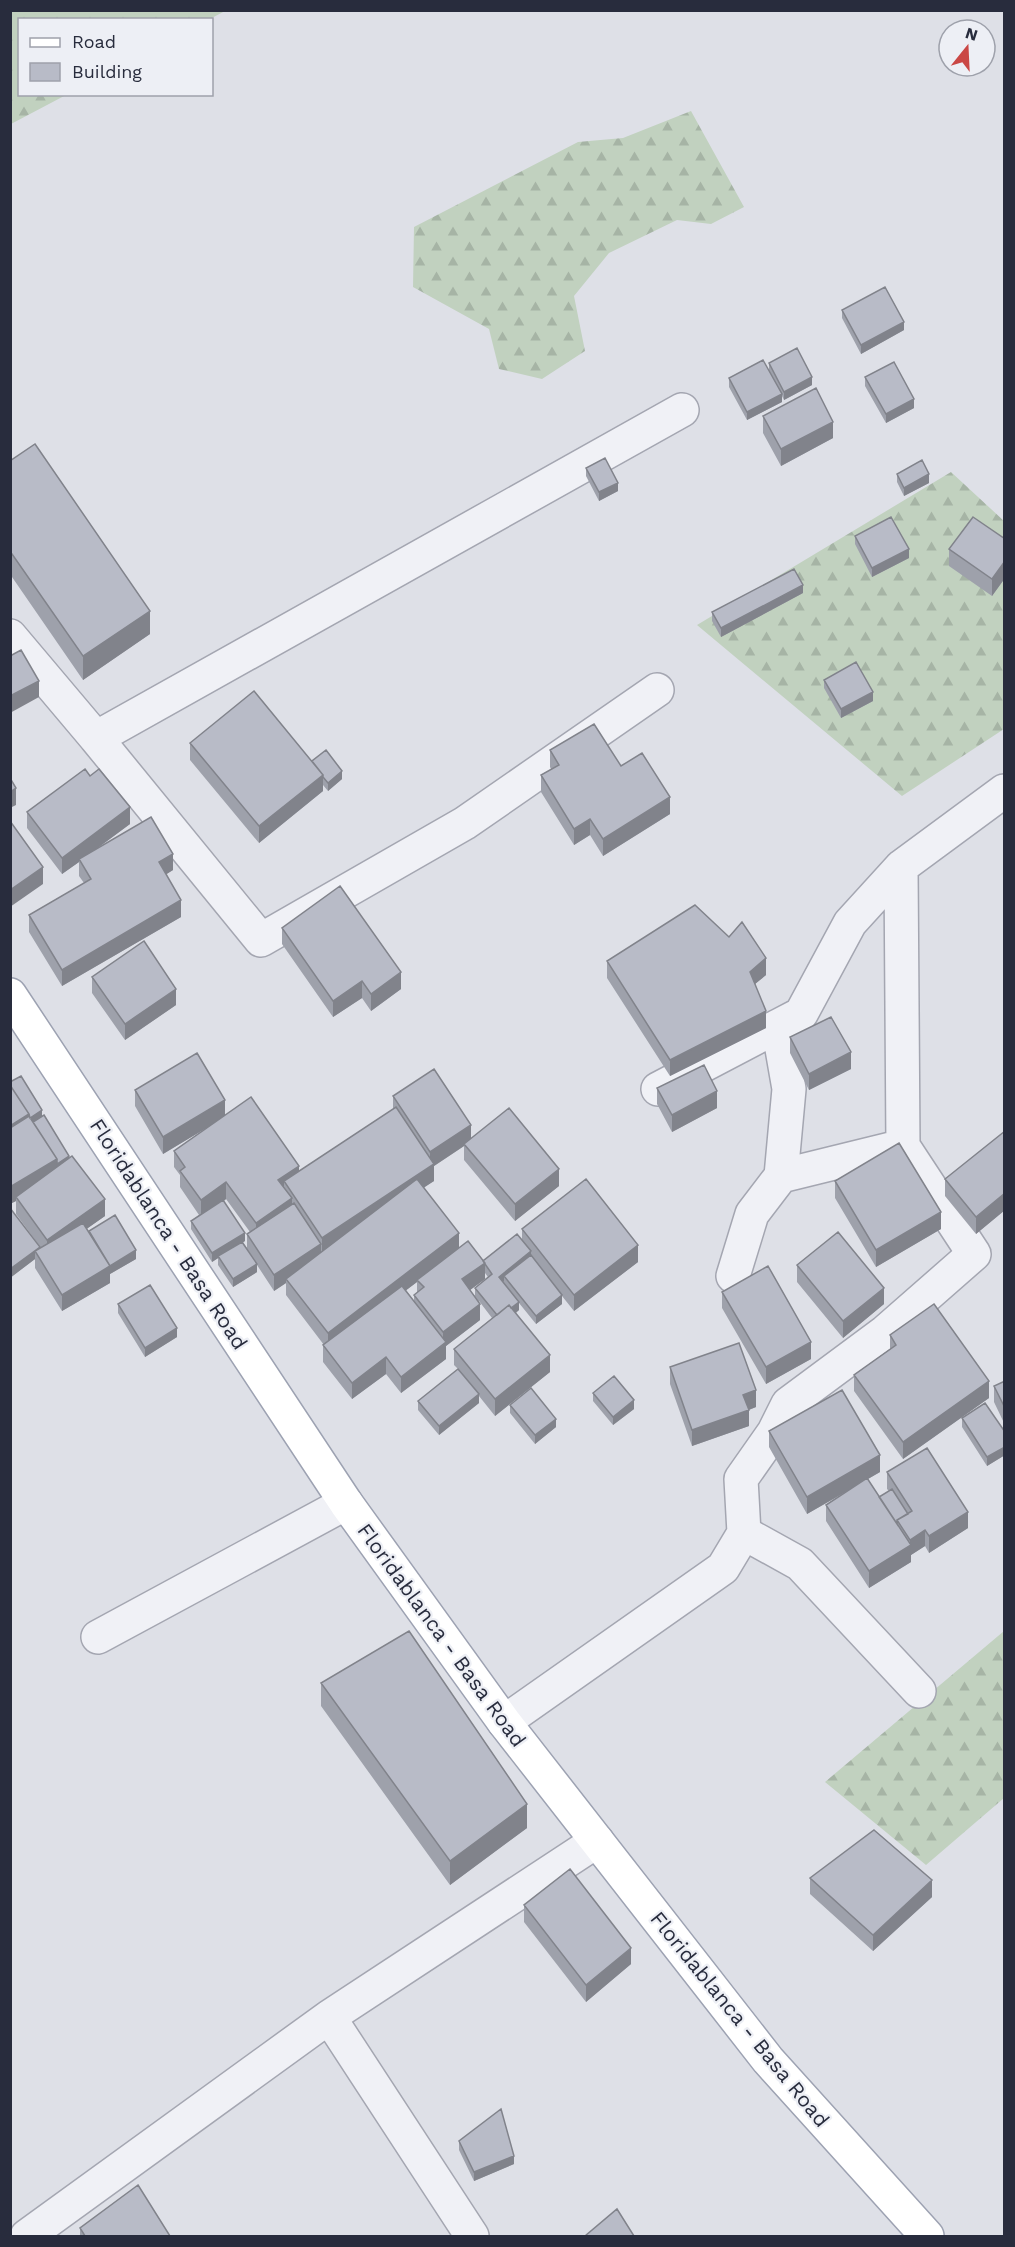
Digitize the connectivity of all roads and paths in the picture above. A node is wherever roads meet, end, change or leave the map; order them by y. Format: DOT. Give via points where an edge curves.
graph roads {
  1 [pos="682,410"];
  2 [pos="10,636"];
  3 [pos="657,690"];
  4 [pos="96,738"];
  5 [pos="1005,791"];
  6 [pos="901,867"];
  7 [pos="10,995"];
  8 [pos="778,1026"];
  9 [pos="658,1089"];
  10 [pos="903,1146"];
  11 [pos="781,1176"];
  12 [pos="733,1276"];
  13 [pos="346,1503"];
  14 [pos="744,1533"];
  15 [pos="98,1637"];
  16 [pos="919,1691"];
  17 [pos="504,1722"];
  18 [pos="597,1841"];
  19 [pos="329,2017"];
  20 [pos="27,2236"];
  21 [pos="472,2236"];
  22 [pos="927,2236"];
  1 -- 4 [label="street"];
  2 -- 4 [label="street"];
  3 -- 4 [label="street" via="465,823 261,940"];
  5 -- 6 [label="street"];
  6 -- 8 [label="street" via="850,923 801,1014"];
  6 -- 10 [label="street"];
  7 -- 13 [label="main road, Floridablanca - Basa Road"];
  8 -- 9 [label="street"];
  8 -- 11 [label="street" via="789,1089"];
  10 -- 11 [label="street"];
  10 -- 14 [label="street" via="974,1254 885,1332 788,1404 774,1432 741,1479"];
  11 -- 12 [label="street" via="752,1214"];
  13 -- 15 [label="street"];
  13 -- 17 [label="main road, Floridablanca - Basa Road"];
  14 -- 16 [label="street" via="800,1564"];
  14 -- 17 [label="street" via="723,1568"];
  17 -- 18 [label="main road, Floridablanca - Basa Road"];
  18 -- 19 [label="street"];
  18 -- 22 [label="main road, Floridablanca - Basa Road" via="768,2060"];
  19 -- 20 [label="street"];
  19 -- 21 [label="street"];
}
